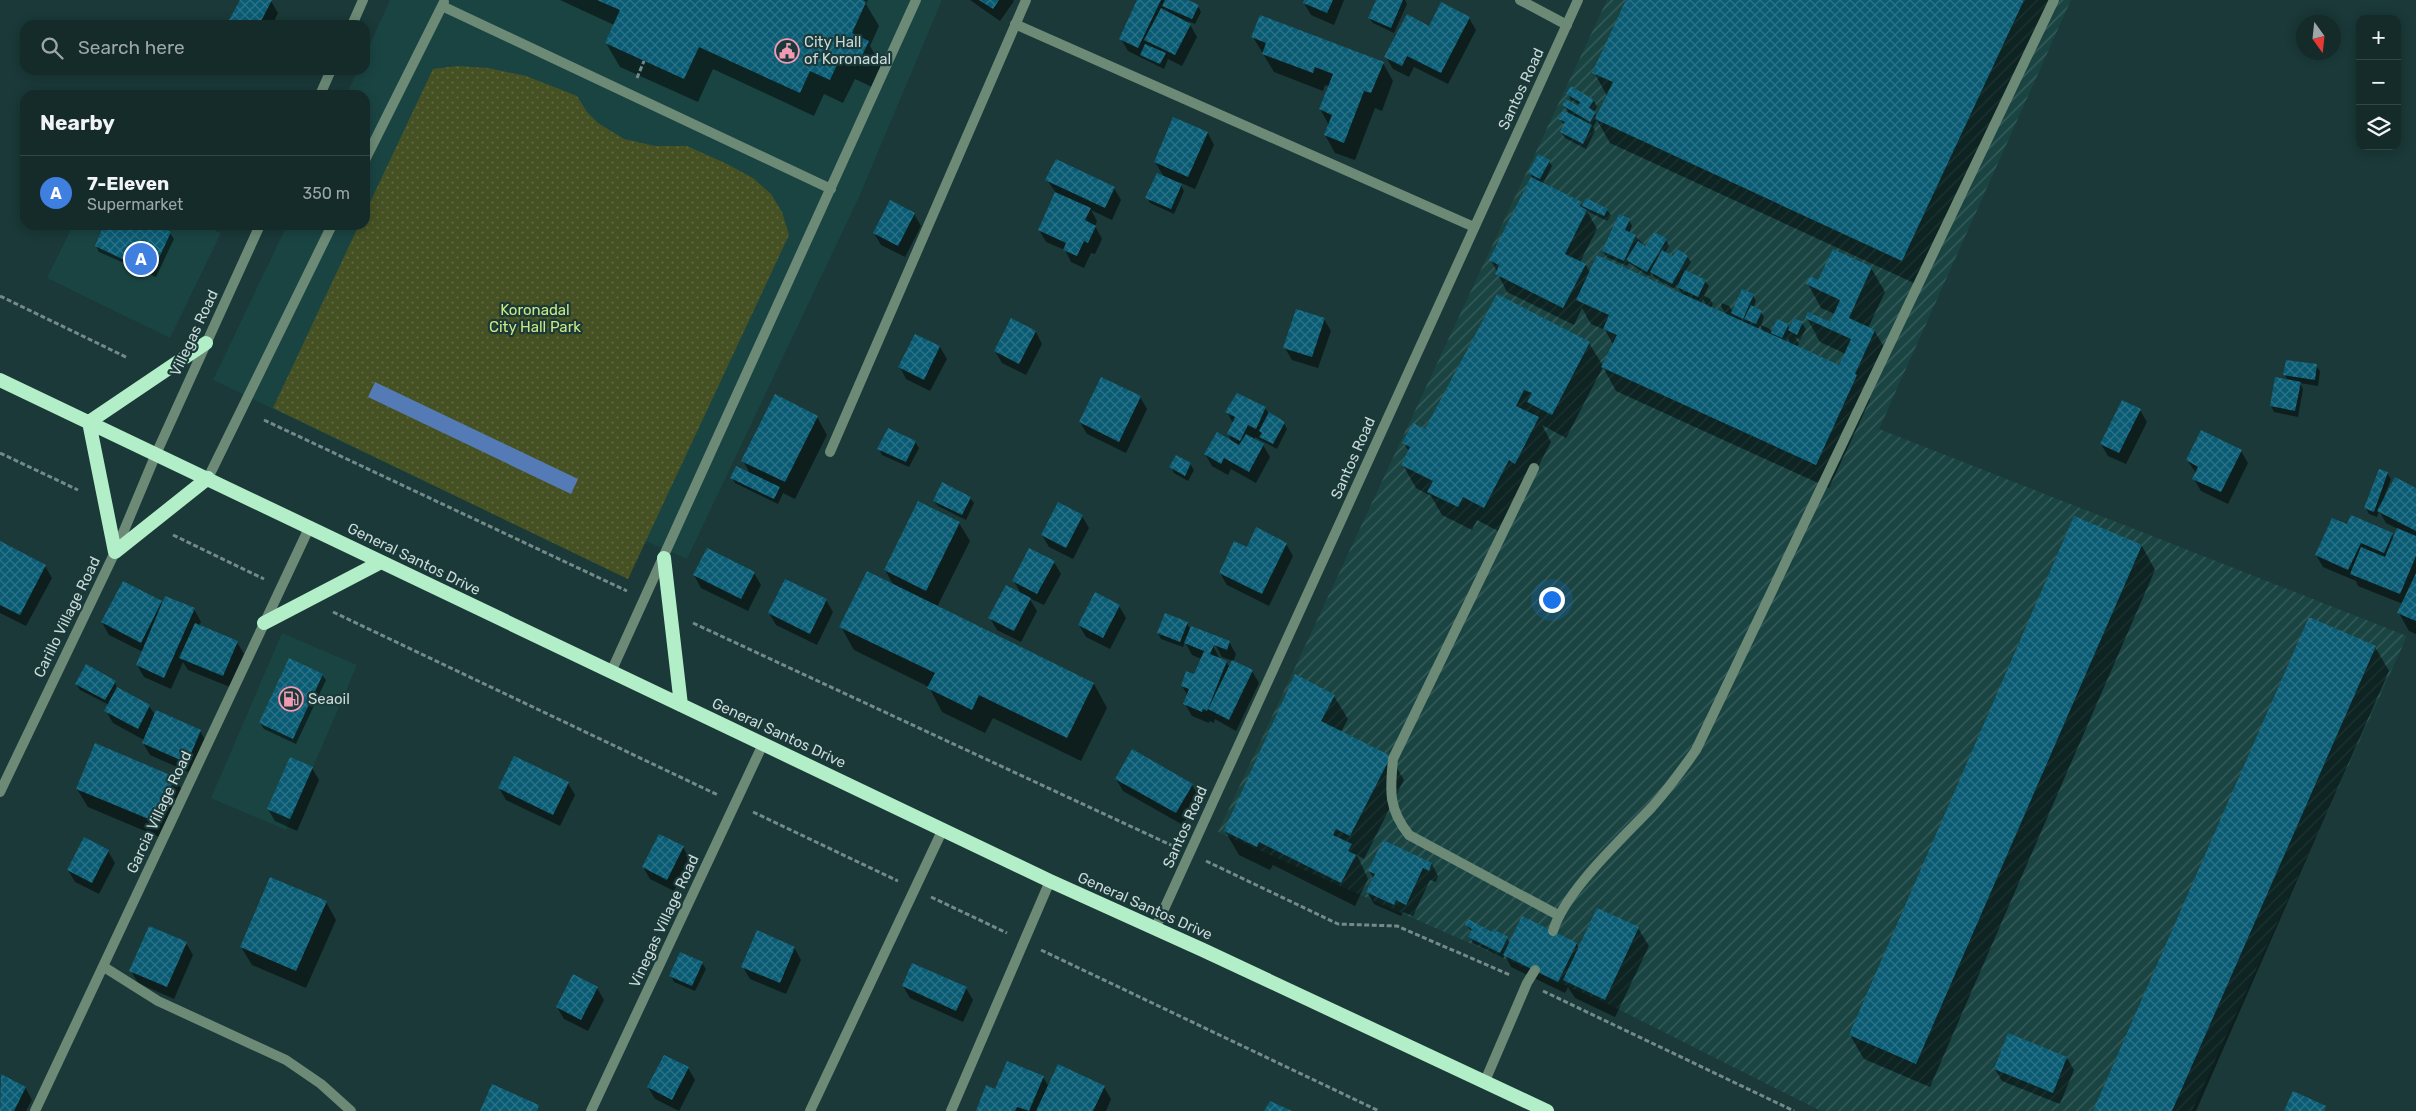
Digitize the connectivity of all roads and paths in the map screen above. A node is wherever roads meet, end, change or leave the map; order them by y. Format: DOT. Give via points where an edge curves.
graph roads {
  1 [pos="363,0"];
  2 [pos="916,0"];
  3 [pos="1026,0"];
  4 [pos="1520,0"];
  5 [pos="1578,0"];
  6 [pos="2054,0"];
  7 [pos="444,3"];
  8 [pos="354,20"];
  9 [pos="1015,24"];
  10 [pos="1567,25"];
  11 [pos="329,75"];
  12 [pos="322,90"];
  13 [pos="370,150"];
  14 [pos="831,189"];
  15 [pos="1474,227"];
  16 [pos="258,230"];
  17 [pos="330,230"];
  18 [pos="0,296"];
  19 [pos="206,343"];
  20 [pos="128,358"];
  21 [pos="0,380"];
  22 [pos="264,420"];
  23 [pos="89,422"];
  24 [pos="830,452"];
  25 [pos="0,453"];
  26 [pos="156,454"];
  27 [pos="1534,468"];
  28 [pos="208,478"];
  29 [pos="78,490"];
  30 [pos="310,526"];
  31 [pos="172,535"];
  32 [pos="115,552"];
  33 [pos="664,558"];
  34 [pos="381,562"];
  35 [pos="281,587"];
  36 [pos="629,592"];
  37 [pos="309,600"];
  38 [pos="686,620"];
  39 [pos="264,623"];
  40 [pos="611,672"];
  41 [pos="681,705"];
  42 [pos="763,744"];
  43 [pos="0,792"];
  44 [pos="736,804"];
  45 [pos="943,829"];
  46 [pos="1190,854"];
  47 [pos="1050,881"];
  48 [pos="915,890"];
  49 [pos="1558,914"];
  50 [pos="1155,928"];
  51 [pos="1553,931"];
  52 [pos="1024,941"];
  53 [pos="104,967"];
  54 [pos="1535,970"];
  55 [pos="1527,983"];
  56 [pos="1486,1080"];
  57 [pos="35,1111"];
  58 [pos="352,1111"];
  59 [pos="591,1111"];
  60 [pos="810,1111"];
  61 [pos="951,1111"];
  62 [pos="1379,1111"];
  63 [pos="1547,1111"];
  64 [pos="1794,1111"];
  1 -- 8 [label="street"];
  2 -- 14 [label="street"];
  3 -- 9 [label="street"];
  4 -- 10 [label="street"];
  5 -- 10 [label="street, Santos Road"];
  6 -- 49 [label="street" via="1696,750 1673,783"];
  7 -- 13 [label="street"];
  7 -- 14 [label="street"];
  9 -- 15 [label="street"];
  9 -- 24 [label="street"];
  10 -- 15 [label="street, Santos Road"];
  11 -- 12 [label="street"];
  14 -- 33 [label="street"];
  15 -- 46 [label="street, Santos Road"];
  16 -- 19 [label="street, Villegas Road"];
  17 -- 28 [label="street"];
  18 -- 20 [label="path"];
  19 -- 23 [label="highway"];
  19 -- 26 [label="street, Villegas Road"];
  21 -- 23 [label="highway, General Santos Drive"];
  22 -- 36 [label="path"];
  23 -- 26 [label="highway, General Santos Drive"];
  23 -- 32 [label="highway"];
  25 -- 29 [label="path"];
  26 -- 28 [label="highway, General Santos Drive"];
  26 -- 32 [label="street, Carillo Village Road"];
  27 -- 49 [label="street" via="1392,759 1390,794 1398,821 1409,835"];
  28 -- 30 [label="highway, General Santos Drive"];
  28 -- 32 [label="highway"];
  30 -- 34 [label="highway, General Santos Drive"];
  30 -- 35 [label="street, Garcia Village Road"];
  31 -- 35 [label="path"];
  32 -- 43 [label="street, Carillo Village Road"];
  33 -- 40 [label="street"];
  33 -- 41 [label="highway"];
  34 -- 37 [label="highway"];
  34 -- 40 [label="highway, General Santos Drive"];
  35 -- 39 [label="street, Garcia Village Road"];
  37 -- 39 [label="highway"];
  37 -- 44 [label="path"];
  38 -- 46 [label="path"];
  39 -- 53 [label="street, Garcia Village Road"];
  40 -- 41 [label="highway, General Santos Drive"];
  41 -- 42 [label="highway, General Santos Drive"];
  42 -- 44 [label="street, Vinegas Village Road"];
  42 -- 45 [label="highway, General Santos Drive"];
  44 -- 48 [label="path"];
  44 -- 59 [label="street, Vinegas Village Road"];
  45 -- 47 [label="highway, General Santos Drive"];
  45 -- 48 [label="street"];
  46 -- 50 [label="street, Santos Road"];
  46 -- 55 [label="path" via="1338,924 1397,926"];
  47 -- 50 [label="highway, General Santos Drive"];
  47 -- 52 [label="street"];
  48 -- 52 [label="path"];
  48 -- 60 [label="street"];
  49 -- 51 [label="street"];
  50 -- 56 [label="highway, General Santos Drive"];
  52 -- 61 [label="street"];
  52 -- 62 [label="path"];
  53 -- 57 [label="street, Garcia Village Road"];
  53 -- 58 [label="street" via="158,1002 286,1060"];
  54 -- 55 [label="street"];
  55 -- 56 [label="street"];
  55 -- 64 [label="path"];
  56 -- 63 [label="highway, General Santos Drive"];
}
